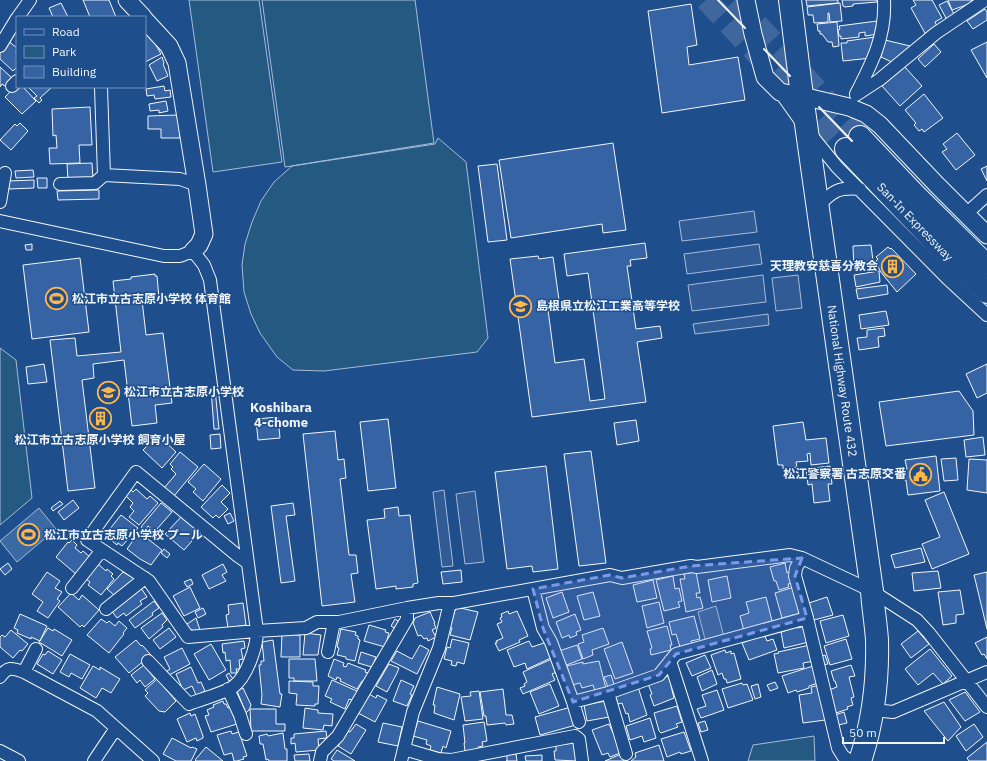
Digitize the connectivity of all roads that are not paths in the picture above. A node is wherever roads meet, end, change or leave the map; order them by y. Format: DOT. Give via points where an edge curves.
graph roads {
  1 [pos="30,0"];
  2 [pos="127,0"];
  3 [pos="746,0"];
  4 [pos="790,0"];
  5 [pos="884,0"];
  6 [pos="985,0"];
  7 [pos="18,16"];
  8 [pos="142,16"];
  9 [pos="16,20"];
  10 [pos="146,21"];
  11 [pos="0,46"];
  12 [pos="101,88"];
  13 [pos="780,92"];
  14 [pos="802,96"];
  15 [pos="852,101"];
  16 [pos="807,130"];
  17 [pos="4,173"];
  18 [pos="104,175"];
  19 [pos="60,184"];
  20 [pos="197,185"];
  21 [pos="860,189"];
  22 [pos="987,195"];
  23 [pos="0,202"];
  24 [pos="818,206"];
  25 [pos="966,214"];
  26 [pos="0,221"];
  27 [pos="987,235"];
  28 [pos="193,251"];
  29 [pos="987,266"];
  30 [pos="987,292"];
  31 [pos="987,315"];
  32 [pos="102,550"];
  33 [pos="802,558"];
  34 [pos="248,563"];
  35 [pos="145,578"];
  36 [pos="72,588"];
  37 [pos="533,589"];
  38 [pos="872,591"];
  39 [pos="450,603"];
  40 [pos="407,608"];
  41 [pos="106,609"];
  42 [pos="807,618"];
  43 [pos="334,622"];
  44 [pos="258,630"];
  45 [pos="36,649"];
  46 [pos="328,652"];
  47 [pos="148,661"];
  48 [pos="670,661"];
  49 [pos="24,672"];
  50 [pos="987,672"];
  51 [pos="0,677"];
  52 [pos="967,681"];
  53 [pos="228,689"];
  54 [pos="608,694"];
  55 [pos="574,702"];
  56 [pos="987,707"];
  57 [pos="873,710"];
  58 [pos="579,722"];
  59 [pos="116,728"];
  60 [pos="246,734"];
  61 [pos="404,749"];
  62 [pos="0,751"];
  63 [pos="626,754"];
  64 [pos="19,761"];
  65 [pos="94,761"];
  66 [pos="153,761"];
  67 [pos="320,761"];
  68 [pos="401,761"];
  69 [pos="582,761"];
  70 [pos="702,761"];
  71 [pos="850,761"];
  72 [pos="860,761"];
  1 -- 7 [label="street"];
  2 -- 8 [label="street"];
  3 -- 13 [label="street" via="765,77"];
  4 -- 14 [label="highway, National Highway Route 432"];
  5 -- 15 [label="street" via="882,30 875,57"];
  6 -- 15 [label="street" via="936,34"];
  9 -- 11 [label="street"];
  10 -- 20 [label="street" via="169,46 177,63"];
  12 -- 18 [label="street"];
  13 -- 14 [label="street"];
  13 -- 16 [label="street"];
  14 -- 15 [label="street"];
  14 -- 16 [label="highway, National Highway Route 432"];
  15 -- 25 [label="street" via="880,125"];
  16 -- 21 [label="street" via="837,167"];
  16 -- 24 [label="highway, National Highway Route 432"];
  17 -- 23 [label="street"];
  18 -- 19 [label="street" via="95,183"];
  18 -- 20 [label="street" via="180,178"];
  20 -- 28 [label="street" via="204,234"];
  21 -- 24 [label="street" via="846,188 831,194"];
  21 -- 31 [label="street"];
  22 -- 25 [label="street"];
  24 -- 38 [label="highway, National Highway Route 432"];
  25 -- 27 [label="street"];
  26 -- 28 [label="street" via="164,256 180,256"];
  28 -- 34 [label="street" via="204,265 210,280"];
  29 -- 30 [label="highway, San-In Expressway" via="914,194 853,143 954,262"];
  32 -- 34 [label="street" via="87,540 136,472"];
  32 -- 35 [label="street"];
  32 -- 36 [label="street"];
  33 -- 37 [label="street" via="790,555 691,566 622,578 610,575"];
  33 -- 38 [label="street"];
  33 -- 42 [label="street" via="795,576"];
  34 -- 44 [label="street"];
  35 -- 41 [label="street"];
  35 -- 44 [label="street" via="188,637"];
  37 -- 39 [label="street"];
  37 -- 55 [label="street" via="543,628"];
  38 -- 52 [label="street" via="917,620"];
  38 -- 57 [label="highway, National Highway Route 432" via="877,639"];
  39 -- 40 [label="street"];
  39 -- 61 [label="street" via="440,648 413,712"];
  40 -- 43 [label="street"];
  40 -- 67 [label="street" via="407,620 338,736 322,752"];
  42 -- 48 [label="street" via="676,654"];
  42 -- 71 [label="street" via="838,748"];
  43 -- 44 [label="street" via="317,622 306,628"];
  43 -- 46 [label="street"];
  44 -- 53 [label="street" via="257,641 245,672 234,686"];
  45 -- 49 [label="street"];
  47 -- 53 [label="street" via="189,704"];
  48 -- 54 [label="street" via="659,675"];
  48 -- 70 [label="street"];
  49 -- 51 [label="street" via="10,668"];
  49 -- 59 [label="street" via="97,711"];
  50 -- 52 [label="street"];
  52 -- 56 [label="street"];
  52 -- 57 [label="street" via="893,712"];
  53 -- 60 [label="street"];
  54 -- 55 [label="street"];
  54 -- 63 [label="street"];
  55 -- 58 [label="street"];
  57 -- 72 [label="highway, National Highway Route 432"];
  59 -- 65 [label="street"];
  59 -- 66 [label="street"];
  61 -- 68 [label="street"];
  61 -- 69 [label="street" via="438,759 452,760 575,736 579,738"];
  62 -- 64 [label="street"];
}
